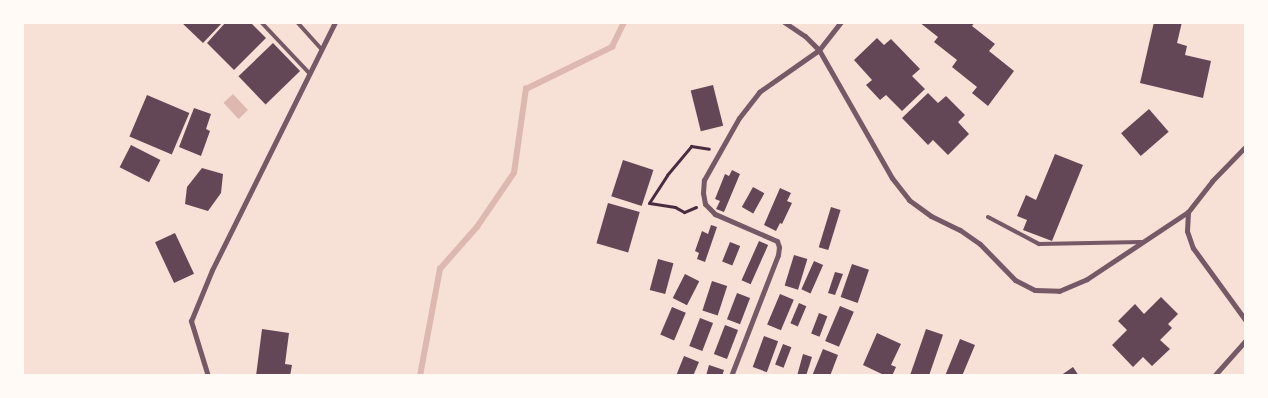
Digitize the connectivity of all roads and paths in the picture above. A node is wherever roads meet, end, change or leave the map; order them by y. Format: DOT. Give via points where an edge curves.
graph roads {
  1 [pos="261,22"];
  2 [pos="297,22"];
  3 [pos="335,22"];
  4 [pos="784,22"];
  5 [pos="841,22"];
  6 [pos="321,49"];
  7 [pos="819,50"];
  8 [pos="309,73"];
  9 [pos="1246,146"];
  10 [pos="720,151"];
  11 [pos="705,204"];
  12 [pos="1188,212"];
  13 [pos="988,217"];
  14 [pos="1143,242"];
  15 [pos="1246,321"];
  16 [pos="1246,340"];
  17 [pos="208,376"];
  18 [pos="732,376"];
  19 [pos="1214,376"];
  1 -- 8 [label="lane"];
  2 -- 6 [label="lane"];
  3 -- 6 [label="street"];
  4 -- 7 [label="street"];
  5 -- 7 [label="street"];
  6 -- 8 [label="street"];
  7 -- 10 [label="street" via="759,92"];
  7 -- 14 [label="street" via="892,178 909,200 980,244 1015,280 1035,290 1059,290 1087,279"];
  8 -- 17 [label="street" via="212,270 191,321"];
  9 -- 12 [label="street"];
  10 -- 11 [label="street" via="704,180"];
  10 -- 11 [label="path" via="691,146 649,203 675,207 684,212"];
  11 -- 18 [label="street" via="714,214 777,241 779,247"];
  12 -- 14 [label="street"];
  12 -- 15 [label="street" via="1187,231 1193,248"];
  13 -- 14 [label="lane" via="1039,244"];
  16 -- 19 [label="street"];
}
